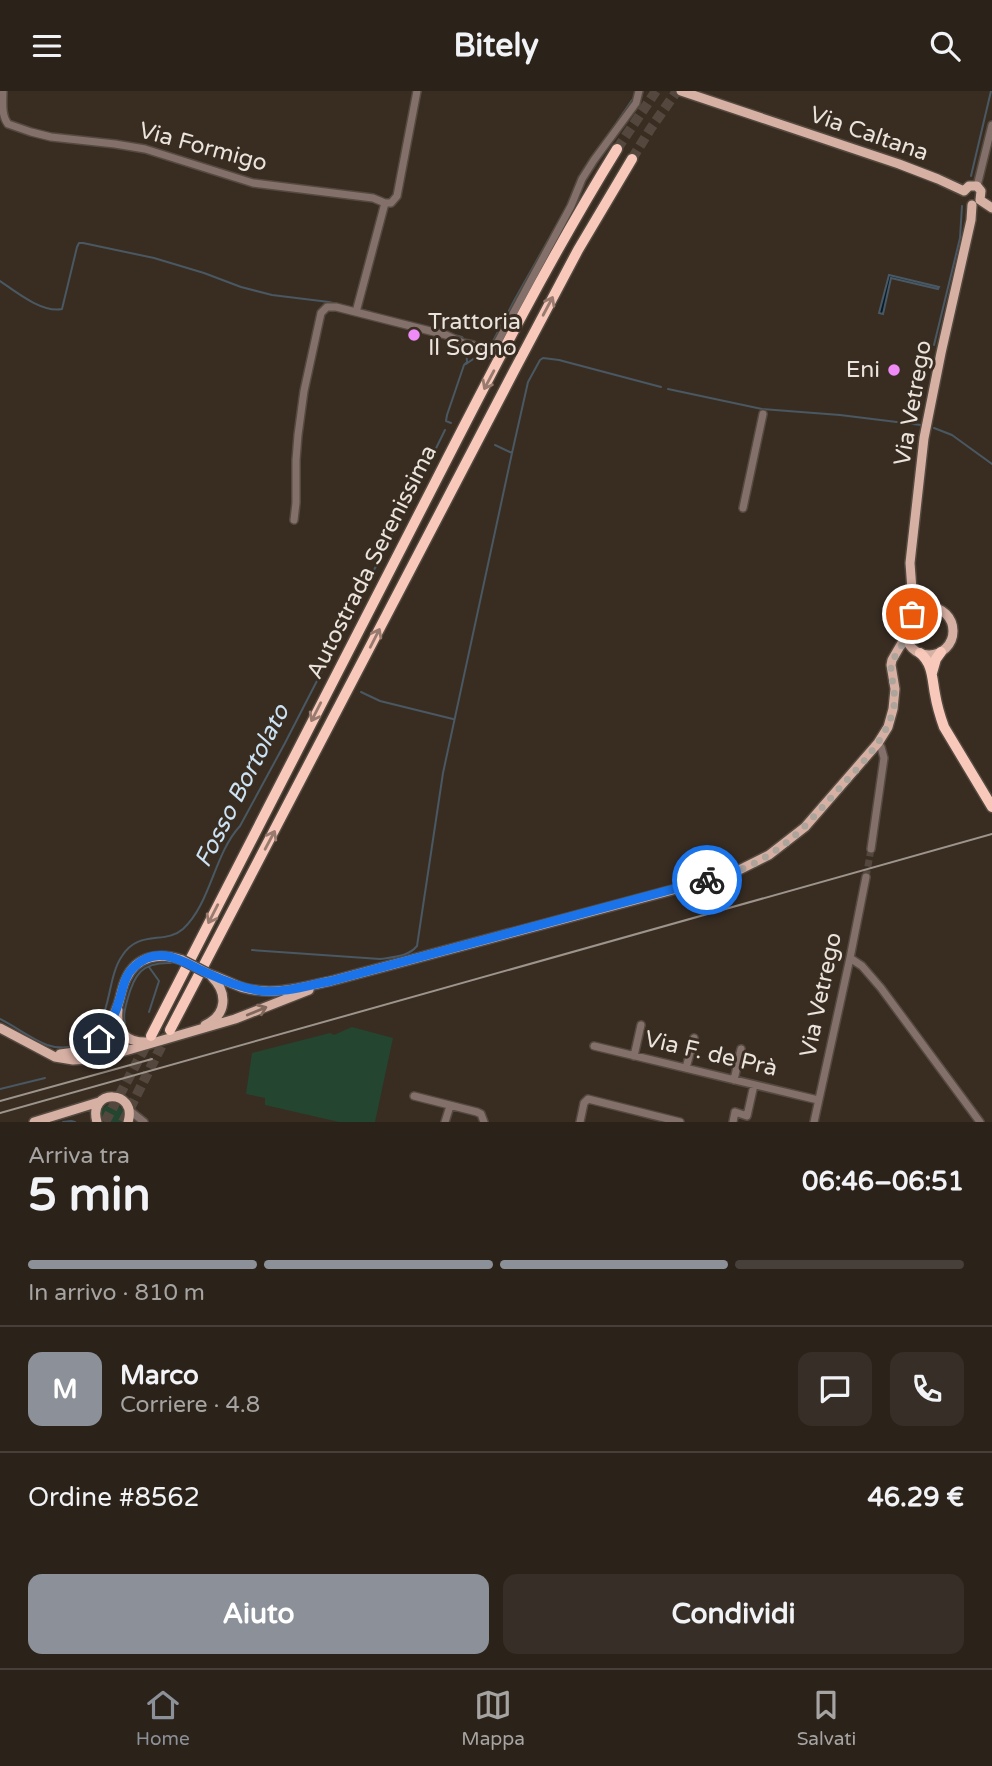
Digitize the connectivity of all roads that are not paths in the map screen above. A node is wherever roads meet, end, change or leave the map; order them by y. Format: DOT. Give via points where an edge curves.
graph roads {
  1 [pos="3,91"];
  2 [pos="417,91"];
  3 [pos="639,91"];
  4 [pos="681,91"];
  5 [pos="992,125"];
  6 [pos="617,149"];
  7 [pos="632,159"];
  8 [pos="977,186"];
  9 [pos="964,191"];
  10 [pos="385,203"];
  11 [pos="976,203"];
  12 [pos="992,208"];
  13 [pos="357,309"];
  14 [pos="763,414"];
  15 [pos="743,508"];
  16 [pos="294,520"];
  17 [pos="918,610"];
  18 [pos="906,627"];
  19 [pos="918,652"];
  20 [pos="941,652"];
  21 [pos="895,655"];
  22 [pos="932,674"];
  23 [pos="878,743"];
  24 [pos="992,807"];
  25 [pos="871,849"];
  26 [pos="866,877"];
  27 [pos="850,958"];
  28 [pos="208,974"];
  29 [pos="331,981"];
  30 [pos="118,1003"];
  31 [pos="641,1025"];
  32 [pos="1,1028"];
  33 [pos="170,1030"];
  34 [pos="192,1031"];
  35 [pos="155,1038"];
  36 [pos="694,1038"];
  37 [pos="594,1047"];
  38 [pos="741,1049"];
  39 [pos="45,1052"];
  40 [pos="634,1056"];
  41 [pos="686,1069"];
  42 [pos="734,1080"];
  43 [pos="754,1085"];
  44 [pos="414,1096"];
  45 [pos="818,1100"];
  46 [pos="100,1101"];
  47 [pos="450,1106"];
  48 [pos="75,1110"];
  49 [pos="129,1110"];
  50 [pos="96,1121"];
  51 [pos="33,1122"];
  52 [pos="128,1122"];
  53 [pos="144,1122"];
  54 [pos="445,1122"];
  55 [pos="484,1122"];
  56 [pos="580,1122"];
  57 [pos="680,1122"];
  58 [pos="733,1122"];
  59 [pos="814,1122"];
  60 [pos="980,1122"];
  1 -- 10 [label="street, Via Formigo" via="5,121 31,132 145,149 253,183"];
  2 -- 10 [label="street" via="397,196"];
  3 -- 13 [label="street" via="636,103 582,179 487,355 446,335"];
  4 -- 9 [label="main road, Via Caltana" via="899,164"];
  5 -- 8 [label="street"];
  6 -- 35 [label="highway, Autostrada Serenissima, one-way" via="473,409"];
  33 -- 7 [label="highway, Autostrada Serenissima, one-way" via="578,250"];
  8 -- 9 [label="main road"];
  8 -- 11 [label="main road" via="981,191"];
  9 -- 11 [label="main road" via="965,202"];
  10 -- 13 [label="street"];
  11 -- 12 [label="main road"];
  11 -- 17 [label="main road, Via Vetrego" via="925,438 910,563"];
  13 -- 16 [label="street" via="330,307 319,317 298,435"];
  14 -- 15 [label="street"];
  17 -- 18 [label="main road"];
  17 -- 20 [label="main road" via="929,607 949,617 952,639"];
  18 -- 19 [label="main road" via="909,644"];
  18 -- 21 [label="main road"];
  19 -- 20 [label="main road"];
  19 -- 21 [label="main road"];
  19 -- 22 [label="highway" via="928,661"];
  20 -- 22 [label="highway"];
  21 -- 23 [label="main road" via="893,709"];
  22 -- 24 [label="highway" via="944,727"];
  23 -- 25 [label="street" via="884,758"];
  23 -- 29 [label="main road" via="805,827 750,866"];
  26 -- 27 [label="street, Via Vetrego"];
  27 -- 45 [label="street, Via Vetrego"];
  27 -- 60 [label="street" via="874,980"];
  28 -- 29 [label="main road" via="262,991"];
  28 -- 30 [label="main road, bridge" via="182,960 150,957 130,971"];
  28 -- 34 [label="main road" via="221,987 222,1009 214,1021"];
  34 -- 29 [label="main road, one-way" via="253,1013"];
  30 -- 35 [label="main road" via="118,1023 126,1037 137,1042"];
  30 -- 39 [label="main road" via="94,1044 69,1053"];
  31 -- 40 [label="street"];
  32 -- 39 [label="main road"];
  34 -- 35 [label="main road"];
  35 -- 39 [label="main road" via="90,1059 66,1059"];
  36 -- 41 [label="street"];
  37 -- 40 [label="street, Via F. de Prà"];
  38 -- 42 [label="street"];
  40 -- 41 [label="street, Via F. de Prà"];
  41 -- 42 [label="street, Via F. de Prà"];
  42 -- 43 [label="street, Via F. de Prà"];
  43 -- 45 [label="street, Via F. de Prà"];
  43 -- 58 [label="street" via="747,1116 735,1112"];
  44 -- 47 [label="street"];
  45 -- 59 [label="street, Via Vetrego"];
  46 -- 48 [label="main road"];
  46 -- 49 [label="main road" via="118,1098"];
  46 -- 50 [label="main road"];
  47 -- 54 [label="street"];
  47 -- 55 [label="street" via="481,1114"];
  48 -- 50 [label="main road"];
  48 -- 51 [label="main road"];
  49 -- 52 [label="main road"];
  49 -- 53 [label="street"];
  56 -- 57 [label="street" via="588,1099"];
}
